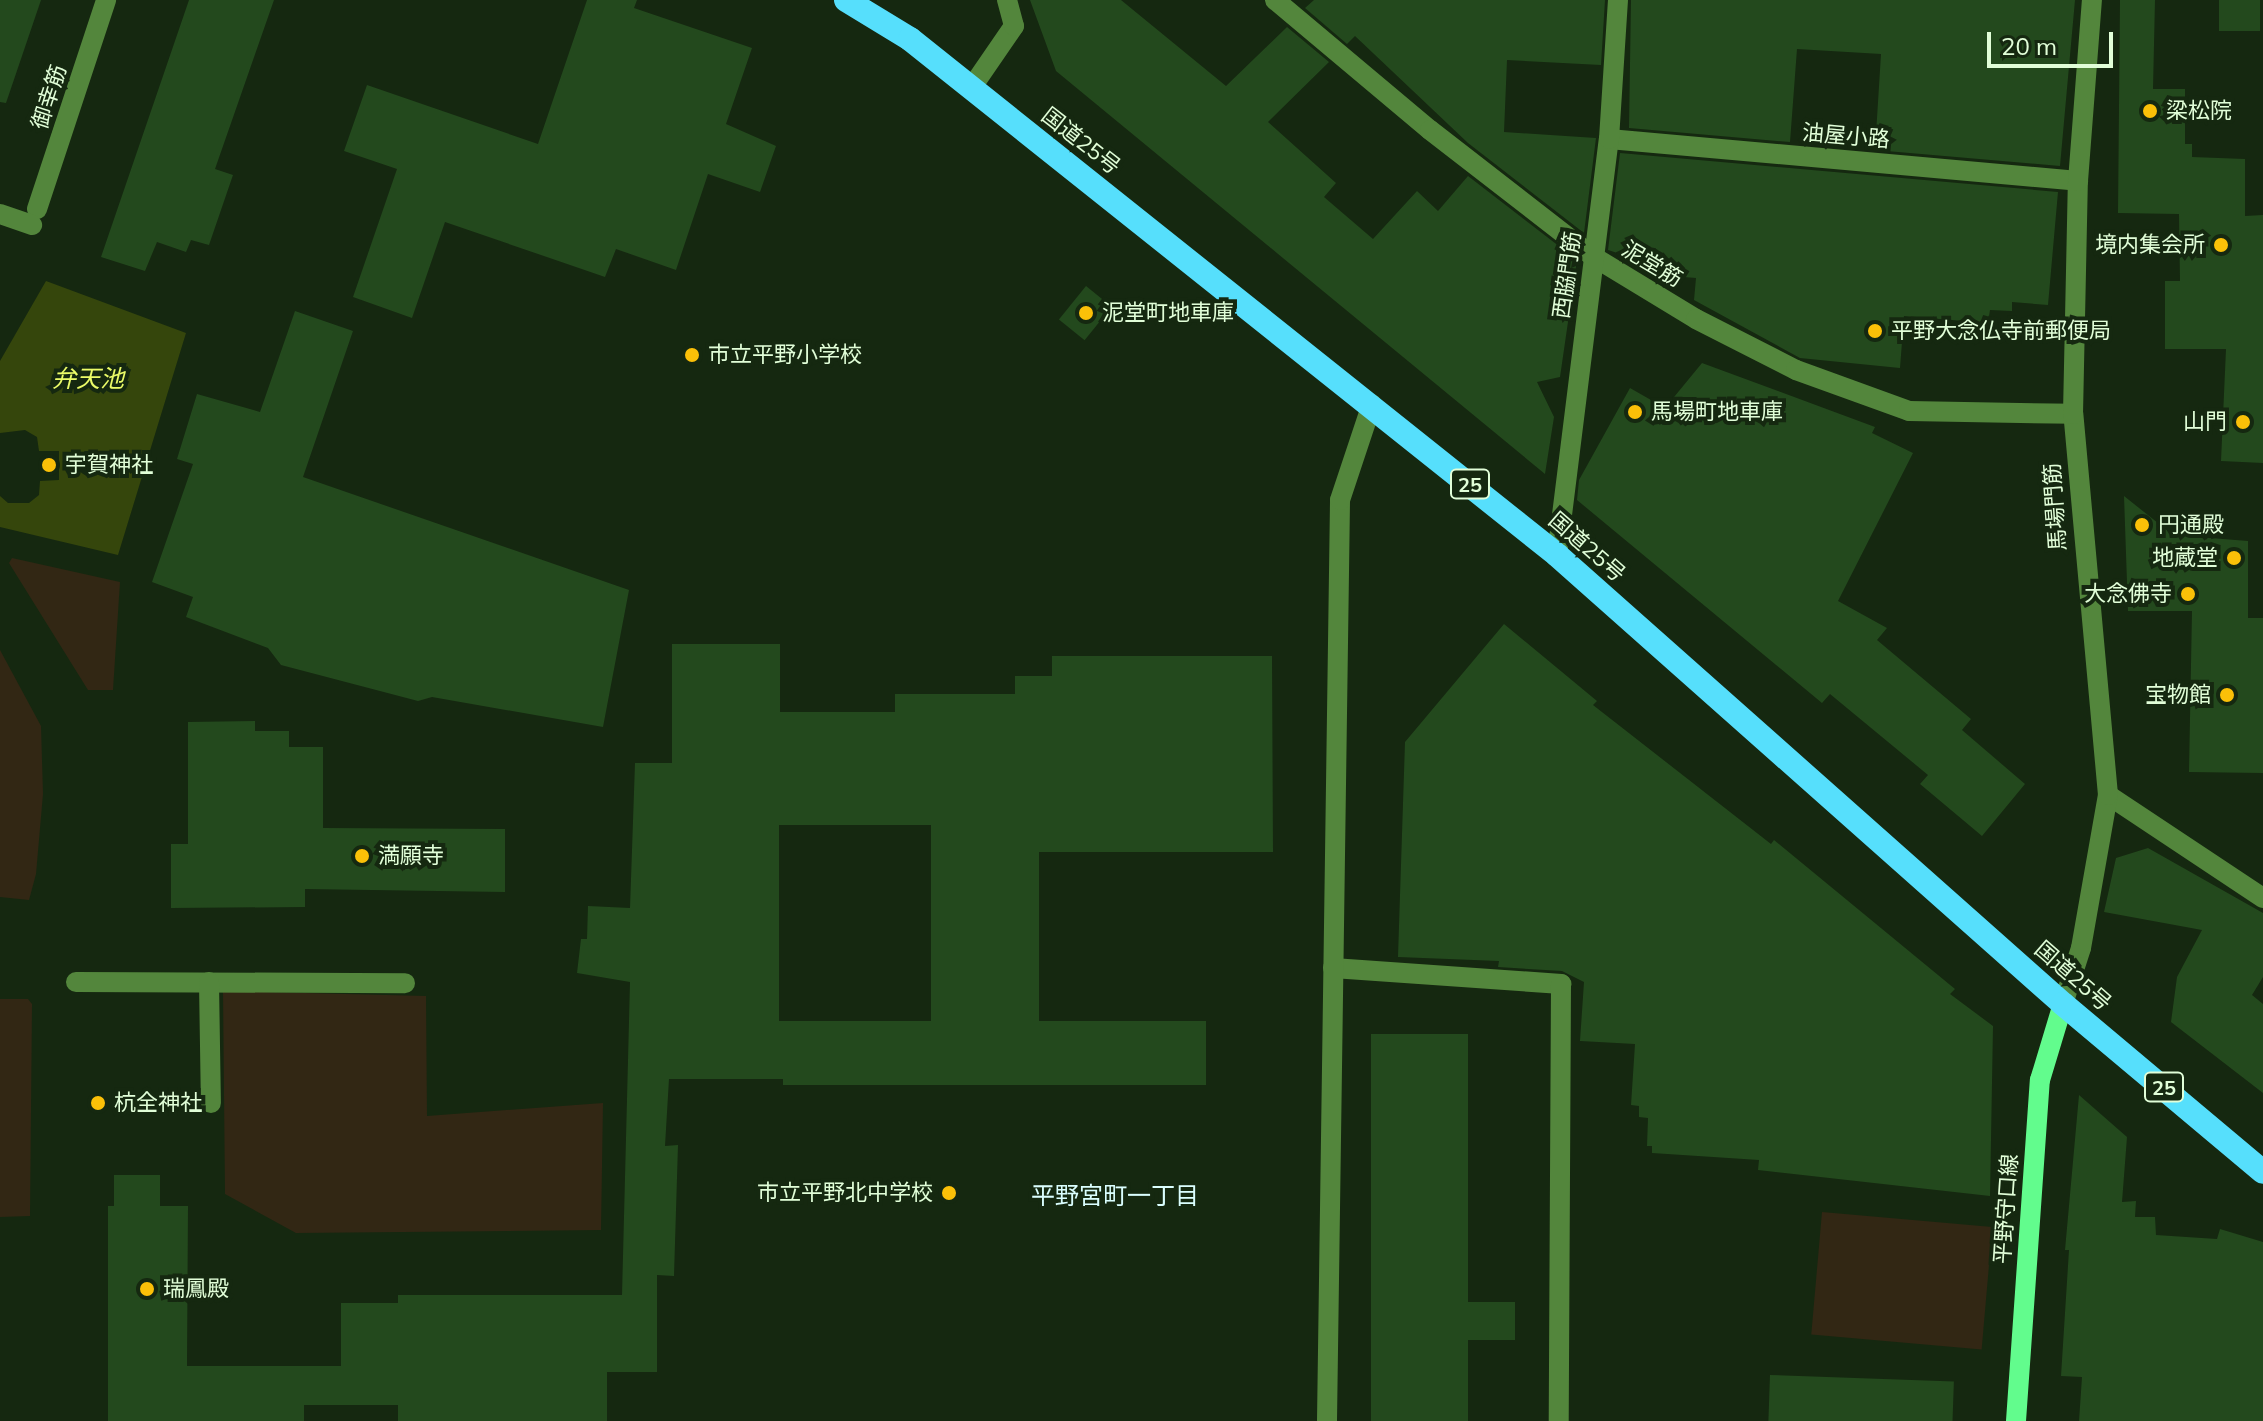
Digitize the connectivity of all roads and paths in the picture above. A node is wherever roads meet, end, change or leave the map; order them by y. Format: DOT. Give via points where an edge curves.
graph roads {
  1 [pos="106,0"];
  2 [pos="846,0"];
  3 [pos="1007,0"];
  4 [pos="1275,0"];
  5 [pos="1618,0"];
  6 [pos="2092,0"];
  7 [pos="972,87"];
  8 [pos="1609,139"];
  9 [pos="2078,181"];
  10 [pos="0,214"];
  11 [pos="1594,257"];
  12 [pos="1372,404"];
  13 [pos="2073,414"];
  14 [pos="1557,555"];
  15 [pos="2108,795"];
  16 [pos="2263,898"];
  17 [pos="1333,968"];
  18 [pos="76,982"];
  19 [pos="209,982"];
  20 [pos="405,983"];
  21 [pos="2063,1004"];
  22 [pos="211,1103"];
  23 [pos="2263,1172"];
  24 [pos="1327,1421"];
  25 [pos="1559,1421"];
  26 [pos="2016,1421"];
  1 -- 10 [label="street, 御幸筋" via="35,217"];
  2 -- 7 [label="highway, 国道25号 / 25" via="910,39"];
  3 -- 7 [label="street" via="1014,26"];
  4 -- 11 [label="street, 泥堂筋"];
  5 -- 8 [label="street, 西脇門筋"];
  6 -- 9 [label="street, 馬場門筋"];
  7 -- 12 [label="highway, 国道25号 / 25"];
  8 -- 9 [label="street, 油屋小路"];
  8 -- 11 [label="street, 西脇門筋"];
  9 -- 13 [label="street, 馬場門筋"];
  11 -- 13 [label="street, 泥堂筋" via="1696,319 1796,370 1909,411"];
  11 -- 14 [label="street, 西脇門筋"];
  12 -- 14 [label="highway, 国道25号 / 25"];
  12 -- 17 [label="street" via="1340,500"];
  13 -- 15 [label="street, 馬場門筋"];
  14 -- 21 [label="highway, 国道25号 / 25"];
  15 -- 16 [label="street"];
  15 -- 21 [label="street, 馬場門筋" via="2081,948"];
  17 -- 24 [label="street"];
  17 -- 25 [label="street" via="1561,984"];
  18 -- 19 [label="street"];
  19 -- 20 [label="street"];
  19 -- 22 [label="street"];
  21 -- 23 [label="highway, 国道25号 / 25"];
  21 -- 26 [label="main road, 平野守口線" via="2040,1080"];
}
